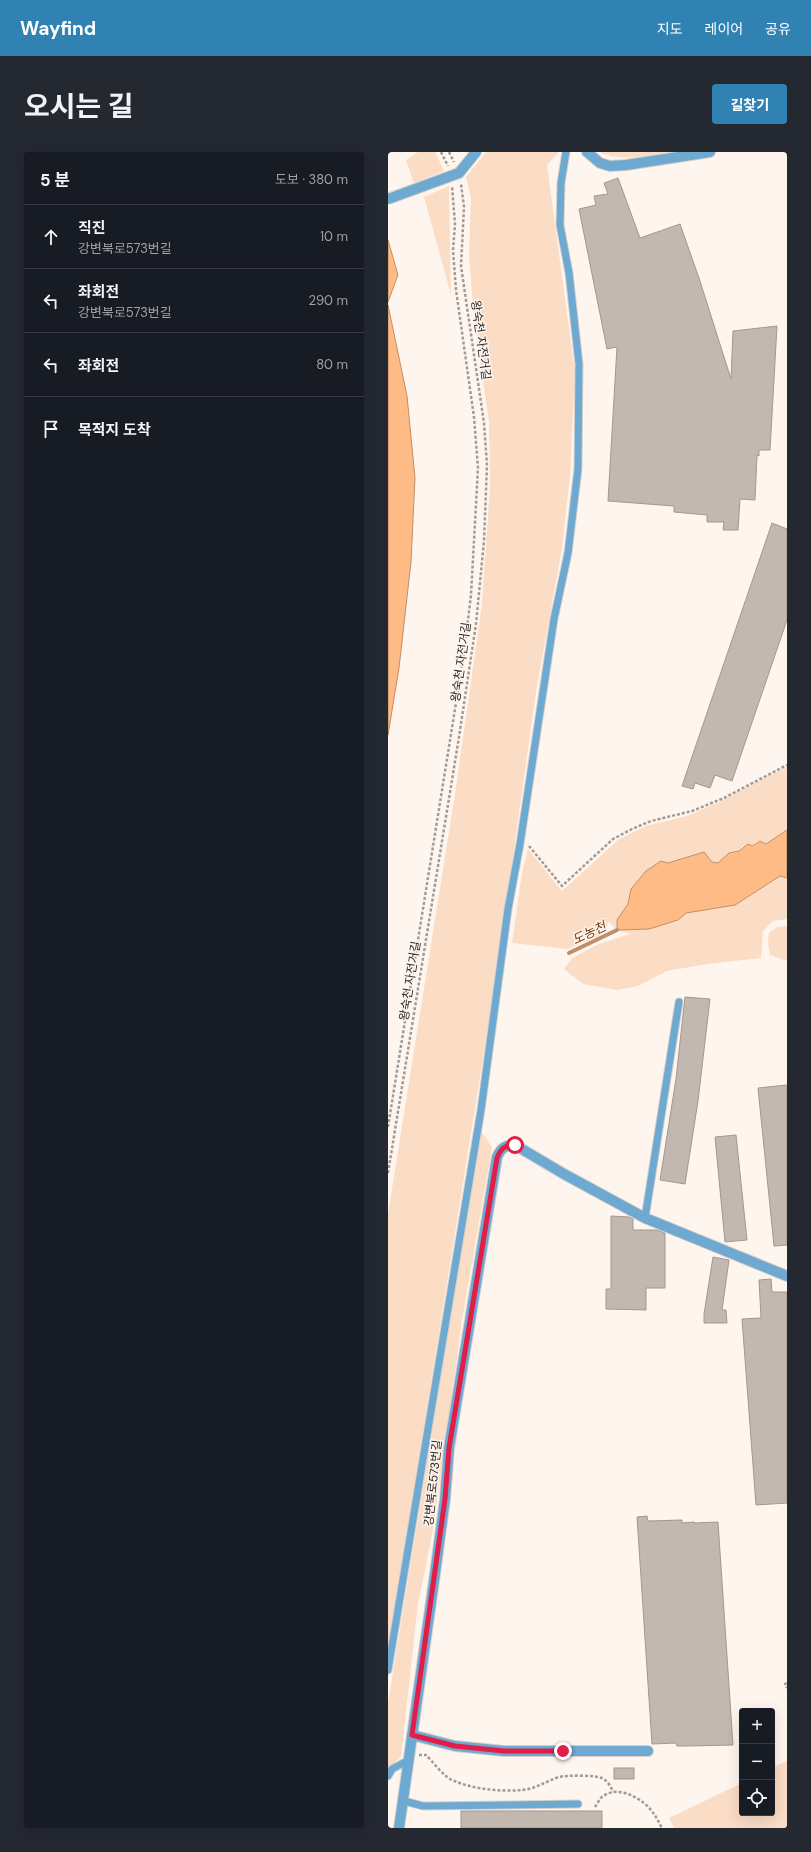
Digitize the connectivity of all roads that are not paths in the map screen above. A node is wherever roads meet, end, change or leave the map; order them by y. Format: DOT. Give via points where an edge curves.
graph roads {
  1 [pos="476,152"];
  2 [pos="566,152"];
  3 [pos="587,152"];
  4 [pos="710,152"];
  5 [pos="388,199"];
  6 [pos="680,1002"];
  7 [pos="645,1218"];
  8 [pos="787,1276"];
  9 [pos="388,1670"];
  10 [pos="412,1735"];
  11 [pos="648,1751"];
  12 [pos="409,1760"];
  13 [pos="388,1776"];
  14 [pos="404,1801"];
  15 [pos="578,1804"];
  16 [pos="400,1828"];
  1 -- 5 [label="street, bridge" via="459,173"];
  2 -- 9 [label="lane" via="561,183 560,225 569,273 579,364 578,469 568,553 554,619 508,909 481,1110"];
  3 -- 4 [label="street" via="600,163 610,166"];
  6 -- 7 [label="lane"];
  7 -- 8 [label="street"];
  7 -- 10 [label="street, 강변북로573번길" via="515,1145 507,1145 500,1150 449,1448 443,1514"];
  10 -- 11 [label="street" via="455,1746 504,1751"];
  10 -- 12 [label="street, 강변북로573번길"];
  12 -- 13 [label="lane" via="392,1769"];
  12 -- 14 [label="street, 강변북로573번길"];
  14 -- 15 [label="lane" via="423,1806"];
  14 -- 16 [label="street, 강변북로573번길"];
}
